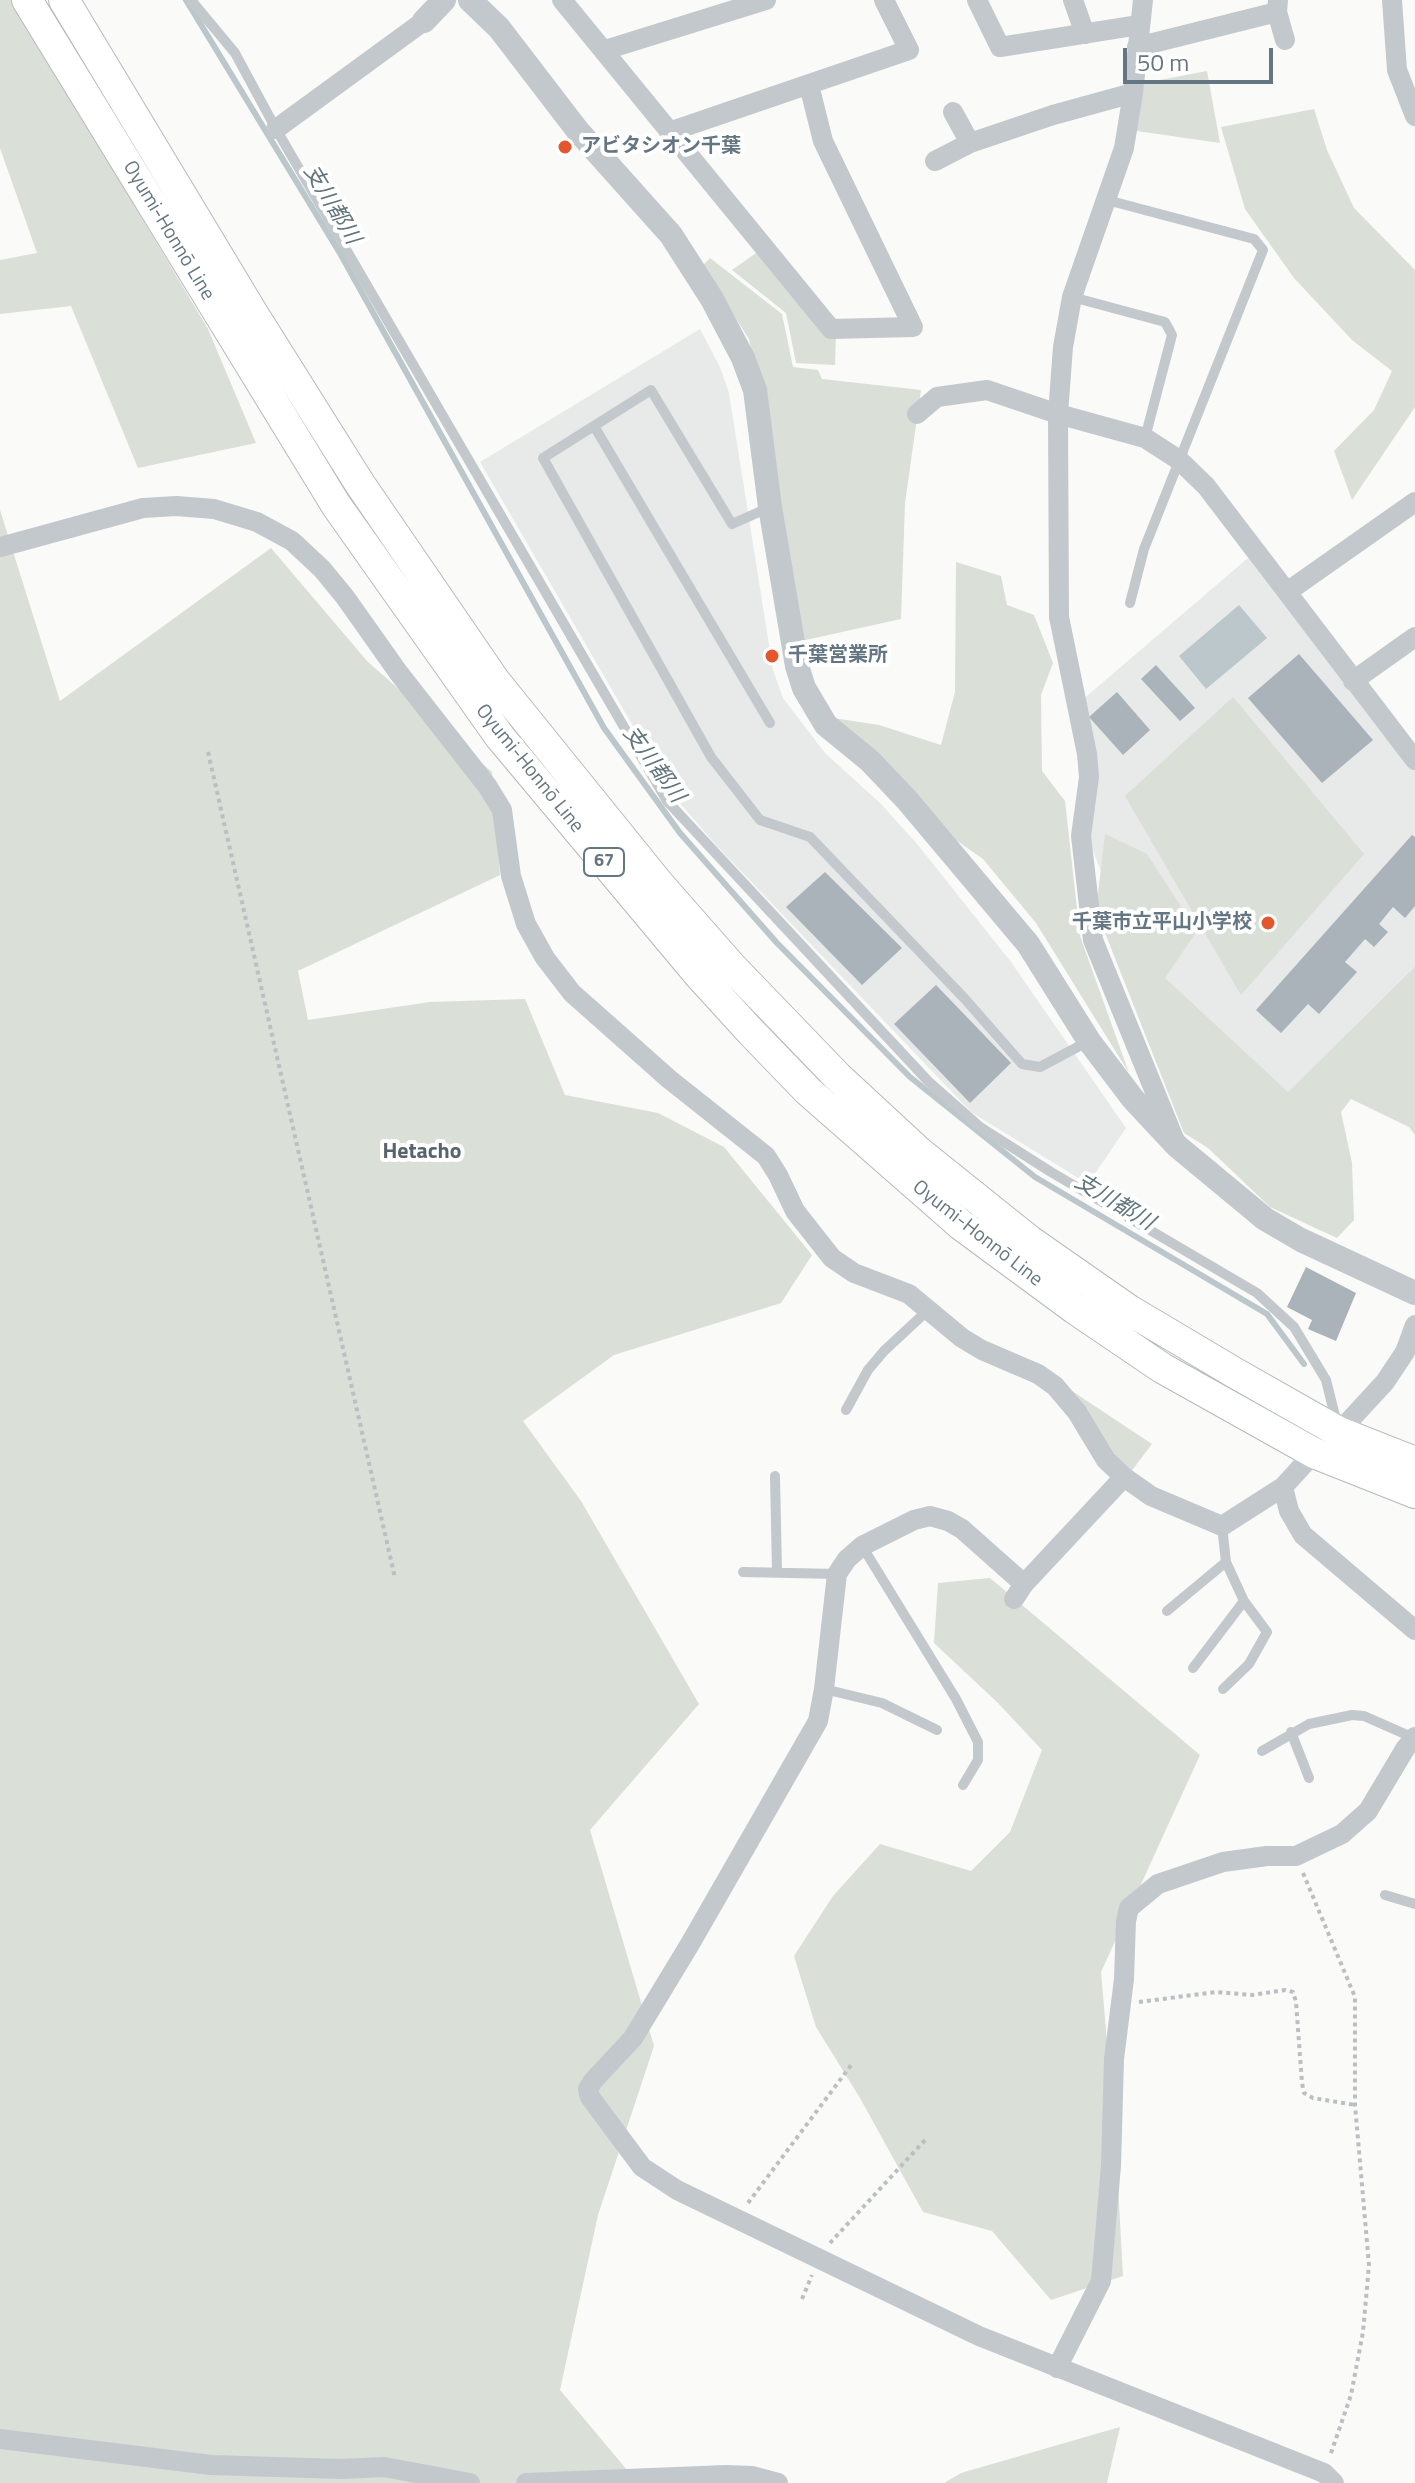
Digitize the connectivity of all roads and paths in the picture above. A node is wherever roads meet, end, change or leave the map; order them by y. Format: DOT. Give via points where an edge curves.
graph roads {
  1 [pos="27,0"];
  2 [pos="64,0"];
  3 [pos="191,0"];
  4 [pos="444,0"];
  5 [pos="470,0"];
  6 [pos="562,0"];
  7 [pos="766,0"];
  8 [pos="884,0"];
  9 [pos="977,0"];
  10 [pos="1073,0"];
  11 [pos="1143,0"];
  12 [pos="1392,0"];
  13 [pos="1278,6"];
  14 [pos="424,21"];
  15 [pos="1139,25"];
  16 [pos="1085,34"];
  17 [pos="1285,40"];
  18 [pos="1137,47"];
  19 [pos="605,50"];
  20 [pos="809,85"];
  21 [pos="1133,93"];
  22 [pos="953,112"];
  23 [pos="1415,116"];
  24 [pos="276,129"];
  25 [pos="669,132"];
  26 [pos="970,143"];
  27 [pos="935,161"];
  28 [pos="1107,200"];
  29 [pos="1072,297"];
  30 [pos="917,414"];
  31 [pos="1058,414"];
  32 [pos="594,426"];
  33 [pos="1145,438"];
  34 [pos="1179,460"];
  35 [pos="1415,502"];
  36 [pos="770,507"];
  37 [pos="0,547"];
  38 [pos="1287,592"];
  39 [pos="1130,603"];
  40 [pos="1415,637"];
  41 [pos="1353,681"];
  42 [pos="770,723"];
  43 [pos="208,752"];
  44 [pos="1415,760"];
  45 [pos="1089,1041"];
  46 [pos="1177,1146"];
  47 [pos="1415,1293"];
  48 [pos="927,1311"];
  49 [pos="1415,1325"];
  50 [pos="846,1410"];
  51 [pos="1339,1432"];
  52 [pos="1314,1453"];
  53 [pos="1415,1462"];
  54 [pos="775,1476"];
  55 [pos="1124,1477"];
  56 [pos="1283,1487"];
  57 [pos="1415,1493"];
  58 [pos="1222,1526"];
  59 [pos="862,1546"];
  60 [pos="1226,1562"];
  61 [pos="743,1572"];
  62 [pos="777,1572"];
  63 [pos="837,1574"];
  64 [pos="395,1578"];
  65 [pos="1244,1601"];
  66 [pos="1167,1611"];
  67 [pos="1415,1630"];
  68 [pos="1193,1668"];
  69 [pos="824,1689"];
  70 [pos="1223,1689"];
  71 [pos="937,1730"];
  72 [pos="1291,1732"];
  73 [pos="1414,1737"];
  74 [pos="1262,1751"];
  75 [pos="1309,1778"];
  76 [pos="963,1785"];
  77 [pos="1296,1856"];
  78 [pos="1385,1895"];
  79 [pos="1415,1904"];
  80 [pos="1121,2004"];
  81 [pos="852,2064"];
  82 [pos="1355,2105"];
  83 [pos="926,2139"];
  84 [pos="736,2218"];
  85 [pos="820,2257"];
  86 [pos="802,2299"];
  87 [pos="1057,2368"];
  88 [pos="0,2439"];
  89 [pos="1329,2478"];
  90 [pos="470,2483"];
  91 [pos="526,2483"];
  92 [pos="778,2483"];
  1 -- 52 [label="main road, Oyumi-Honnō Line / 67" via="336,505 500,737 699,975 808,1091 961,1225 1162,1368"];
  2 -- 51 [label="main road, Oyumi-Honnō Line / 67" via="360,484 495,681 711,943 838,1077 919,1152 1030,1241 1129,1310"];
  3 -- 24 [label="lane" via="235,53"];
  4 -- 14 [label="street"];
  5 -- 36 [label="street" via="671,235 712,299 755,390"];
  6 -- 19 [label="street"];
  7 -- 19 [label="street"];
  8 -- 20 [label="street" via="909,50"];
  9 -- 16 [label="street" via="1000,47"];
  10 -- 16 [label="street"];
  11 -- 15 [label="street"];
  12 -- 23 [label="street" via="1397,70"];
  13 -- 17 [label="street"];
  13 -- 18 [label="street"];
  14 -- 24 [label="street"];
  15 -- 16 [label="street"];
  15 -- 18 [label="street"];
  18 -- 21 [label="street"];
  19 -- 25 [label="street"];
  20 -- 25 [label="street"];
  20 -- 25 [label="street" via="823,141 913,327 831,329"];
  21 -- 26 [label="street"];
  21 -- 28 [label="street" via="1124,148"];
  22 -- 26 [label="street"];
  24 -- 51 [label="lane" via="667,801 928,1081 980,1127 1257,1293 1294,1327 1326,1380"];
  26 -- 27 [label="street"];
  28 -- 29 [label="street"];
  28 -- 34 [label="lane" via="1254,239 1263,250"];
  29 -- 31 [label="street"];
  29 -- 33 [label="lane" via="1165,322 1172,335"];
  30 -- 31 [label="street" via="937,397 987,390"];
  31 -- 33 [label="street"];
  31 -- 46 [label="street" via="1059,617 1087,754 1081,836 1093,940"];
  32 -- 36 [label="lane" via="651,390 732,524"];
  32 -- 42 [label="lane"];
  32 -- 45 [label="lane" via="543,458 711,757 760,820 810,837 1022,1064 1040,1067"];
  33 -- 34 [label="street"];
  34 -- 38 [label="street" via="1206,486"];
  34 -- 39 [label="lane" via="1144,549"];
  35 -- 38 [label="street"];
  36 -- 45 [label="street" via="797,666 815,708 826,725 907,800 1028,944"];
  37 -- 48 [label="street" via="143,508 176,506 214,509 257,522 292,541 345,597 495,798 526,924 572,993 766,1156 795,1211 832,1258 854,1273 909,1294"];
  38 -- 41 [label="street"];
  40 -- 41 [label="street"];
  41 -- 44 [label="street"];
  43 -- 64 [label="path"];
  45 -- 46 [label="street"];
  46 -- 47 [label="street" via="1265,1219"];
  48 -- 50 [label="lane" via="868,1370"];
  48 -- 55 [label="street" via="982,1350 1055,1386 1106,1460"];
  49 -- 51 [label="street" via="1385,1382"];
  51 -- 52 [label="street"];
  51 -- 53 [label="main road, Oyumi-Honnō Line / 67"];
  52 -- 56 [label="street"];
  52 -- 57 [label="main road, Oyumi-Honnō Line / 67"];
  54 -- 62 [label="lane"];
  55 -- 58 [label="street" via="1151,1496"];
  55 -- 59 [label="street" via="1019,1591 962,1529 948,1521 930,1516 914,1520"];
  56 -- 58 [label="street"];
  56 -- 67 [label="street" via="1303,1535"];
  58 -- 60 [label="lane"];
  59 -- 63 [label="street"];
  59 -- 76 [label="lane" via="978,1742 978,1760"];
  60 -- 65 [label="lane"];
  60 -- 66 [label="lane"];
  61 -- 62 [label="lane"];
  62 -- 63 [label="lane"];
  63 -- 69 [label="street"];
  65 -- 68 [label="lane"];
  65 -- 70 [label="lane" via="1267,1632 1249,1664"];
  69 -- 71 [label="lane" via="882,1703"];
  69 -- 84 [label="street" via="818,1721 690,1944 633,2038 588,2089 642,2167"];
  72 -- 73 [label="lane" via="1352,1715"];
  72 -- 74 [label="lane"];
  72 -- 75 [label="lane"];
  73 -- 77 [label="street" via="1368,1811 1342,1834"];
  77 -- 80 [label="street" via="1223,1862 1146,1893 1129,1908 1126,1921"];
  77 -- 82 [label="path" via="1355,1997"];
  78 -- 79 [label="lane"];
  80 -- 82 [label="path" via="1216,1992 1293,1992 1304,2093"];
  80 -- 87 [label="street" via="1101,2281"];
  81 -- 84 [label="path"];
  82 -- 89 [label="path" via="1369,2265 1363,2332"];
  83 -- 85 [label="path"];
  84 -- 85 [label="street"];
  85 -- 86 [label="path"];
  85 -- 87 [label="street" via="979,2336"];
  87 -- 89 [label="street"];
  88 -- 90 [label="street" via="211,2465 384,2467"];
  91 -- 92 [label="street" via="726,2475"];
}
